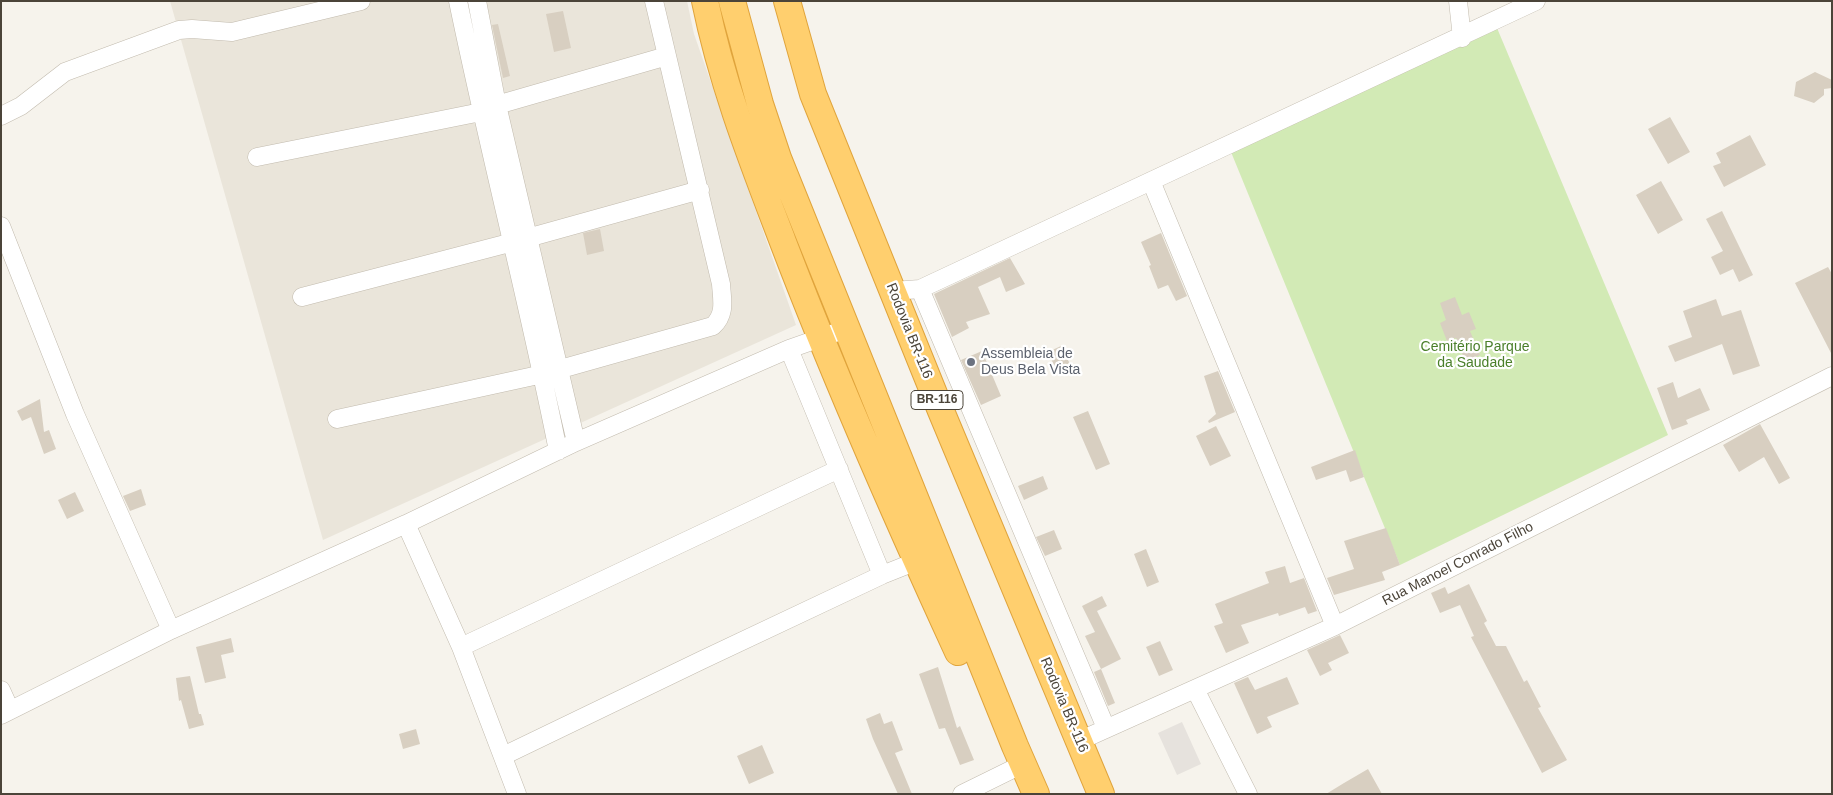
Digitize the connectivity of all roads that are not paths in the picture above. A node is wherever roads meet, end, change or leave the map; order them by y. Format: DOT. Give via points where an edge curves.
graph roads {
  1 [pos="361,1"];
  2 [pos="458,1"];
  3 [pos="477,1"];
  4 [pos="654,1"];
  5 [pos="705,1"];
  6 [pos="732,1"];
  7 [pos="787,1"];
  8 [pos="1458,1"];
  9 [pos="1536,1"];
  10 [pos="1462,38"];
  11 [pos="667,56"];
  12 [pos="497,105"];
  13 [pos="481,112"];
  14 [pos="1,116"];
  15 [pos="257,157"];
  16 [pos="1151,181"];
  17 [pos="700,190"];
  18 [pos="1,226"];
  19 [pos="521,239"];
  20 [pos="920,289"];
  21 [pos="893,291"];
  22 [pos="302,297"];
  23 [pos="846,329"];
  24 [pos="821,338"];
  25 [pos="788,349"];
  26 [pos="559,368"];
  27 [pos="543,374"];
  28 [pos="1832,376"];
  29 [pos="337,419"];
  30 [pos="576,442"];
  31 [pos="558,451"];
  32 [pos="840,469"];
  33 [pos="406,524"];
  34 [pos="917,562"];
  35 [pos="882,575"];
  36 [pos="1335,626"];
  37 [pos="172,630"];
  38 [pos="461,647"];
  39 [pos="1195,689"];
  40 [pos="1,690"];
  41 [pos="6,713"];
  42 [pos="1106,728"];
  43 [pos="1079,741"];
  44 [pos="1019,755"];
  45 [pos="503,756"];
  46 [pos="517,794"];
  47 [pos="962,794"];
  48 [pos="1036,794"];
  49 [pos="1101,794"];
  50 [pos="1248,794"];
  1 -- 14 [label="street" via="232,32 179,30 66,72 21,106"];
  2 -- 13 [label="street"];
  3 -- 12 [label="street"];
  4 -- 11 [label="street"];
  5 -- 24 [label="highway" via="737,121"];
  6 -- 23 [label="highway" via="778,158"];
  7 -- 21 [label="highway, Rodovia BR-116 / BR-116" via="813,94"];
  8 -- 10 [label="street"];
  9 -- 10 [label="street"];
  10 -- 16 [label="street"];
  11 -- 12 [label="street"];
  11 -- 17 [label="street"];
  12 -- 13 [label="street"];
  12 -- 19 [label="street"];
  13 -- 15 [label="street"];
  13 -- 19 [label="street"];
  16 -- 20 [label="street"];
  16 -- 36 [label="street"];
  17 -- 19 [label="street"];
  17 -- 26 [label="street" via="721,284 723,308 719,321 713,326"];
  18 -- 37 [label="street" via="76,414"];
  19 -- 22 [label="street"];
  19 -- 26 [label="street"];
  19 -- 27 [label="street"];
  20 -- 21 [label="street"];
  20 -- 42 [label="street"];
  21 -- 43 [label="highway, Rodovia BR-116 / BR-116"];
  23 -- 24 [label="street"];
  23 -- 44 [label="highway"];
  24 -- 25 [label="street"];
  24 -- 34 [label="highway"];
  25 -- 30 [label="street"];
  25 -- 32 [label="street"];
  26 -- 27 [label="street"];
  26 -- 30 [label="street"];
  27 -- 29 [label="street"];
  27 -- 31 [label="street"];
  28 -- 36 [label="street, Rua Manoel Conrado Filho"];
  30 -- 31 [label="street"];
  31 -- 33 [label="street"];
  32 -- 35 [label="street"];
  32 -- 38 [label="street"];
  33 -- 37 [label="street"];
  33 -- 38 [label="street"];
  34 -- 35 [label="street"];
  34 -- 44 [label="highway" via="971,679"];
  35 -- 45 [label="street"];
  36 -- 39 [label="street, Rua Manoel Conrado Filho"];
  37 -- 41 [label="street"];
  38 -- 45 [label="street"];
  39 -- 42 [label="street, Rua Manoel Conrado Filho"];
  39 -- 50 [label="street"];
  40 -- 41 [label="street"];
  42 -- 43 [label="street, Rua Manoel Conrado Filho"];
  43 -- 49 [label="highway, Rodovia BR-116 / BR-116"];
  44 -- 47 [label="street"];
  44 -- 48 [label="highway"];
  45 -- 46 [label="street"];
}
